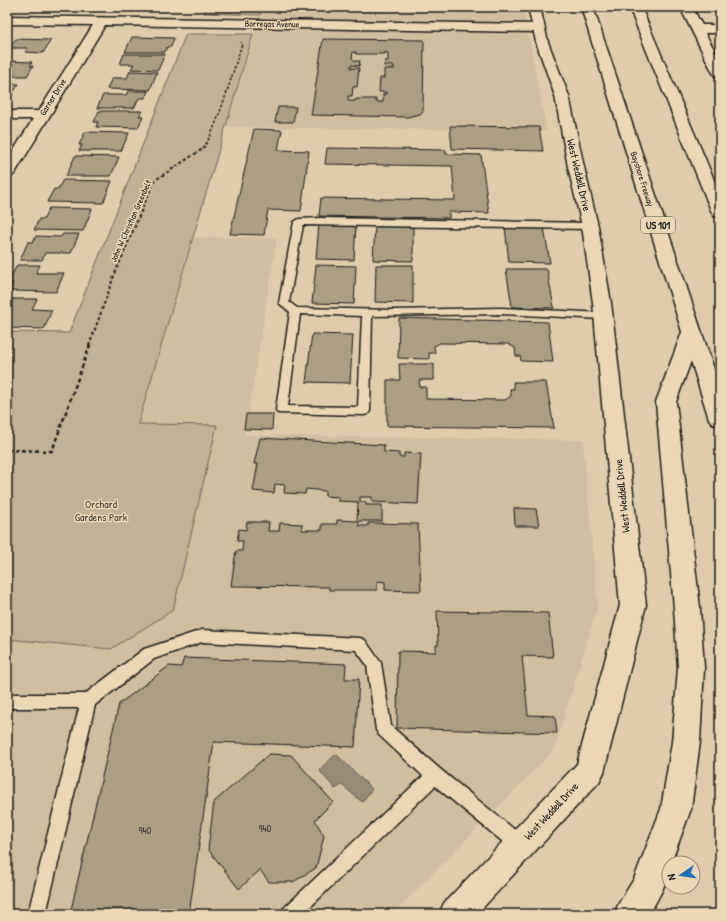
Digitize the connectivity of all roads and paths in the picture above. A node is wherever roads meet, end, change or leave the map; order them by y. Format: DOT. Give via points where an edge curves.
graph roads {
  1 [pos="586,7"];
  2 [pos="634,7"];
  3 [pos="686,7"];
  4 [pos="536,18"];
  5 [pos="7,20"];
  6 [pos="101,22"];
  7 [pos="698,29"];
  8 [pos="720,30"];
  9 [pos="239,40"];
  10 [pos="720,73"];
  11 [pos="7,115"];
  12 [pos="42,115"];
  13 [pos="7,173"];
  14 [pos="720,213"];
  15 [pos="590,226"];
  16 [pos="295,312"];
  17 [pos="367,313"];
  18 [pos="604,316"];
  19 [pos="692,332"];
  20 [pos="720,419"];
  21 [pos="7,450"];
  22 [pos="7,701"];
  23 [pos="88,701"];
  24 [pos="435,776"];
  25 [pos="520,845"];
  26 [pos="37,914"];
  27 [pos="290,914"];
  28 [pos="455,914"];
  29 [pos="630,914"];
  1 -- 19 [label="main road, Bayshore Freeway / US 101"];
  2 -- 14 [label="main road"];
  3 -- 7 [label="main road"];
  4 -- 6 [label="main road, Borregas Avenue"];
  4 -- 15 [label="main road, West Weddell Drive" via="562,96"];
  5 -- 6 [label="main road, Borregas Avenue"];
  6 -- 12 [label="main road, Garner Drive"];
  7 -- 8 [label="main road"];
  7 -- 10 [label="main road"];
  9 -- 21 [label="path, John W Christian Greenbelt" via="242,44 211,135 203,149 154,181 114,276 52,451"];
  11 -- 12 [label="main road"];
  12 -- 13 [label="main road, Garner Drive"];
  15 -- 16 [label="lane" via="299,222 284,303"];
  15 -- 18 [label="main road, West Weddell Drive"];
  16 -- 17 [label="lane"];
  16 -- 17 [label="lane" via="282,410 364,411"];
  17 -- 18 [label="lane" via="502,311"];
  18 -- 25 [label="main road, West Weddell Drive" via="633,605 589,772"];
  19 -- 20 [label="main road, Bayshore Freeway / US 101"];
  19 -- 29 [label="main road" via="666,402 690,646 686,742 676,809 646,889"];
  22 -- 23 [label="lane"];
  23 -- 24 [label="lane" via="149,654 202,636 360,644 374,663 384,730"];
  23 -- 26 [label="lane"];
  24 -- 25 [label="lane"];
  24 -- 27 [label="lane"];
  25 -- 28 [label="main road, West Weddell Drive"];
}
